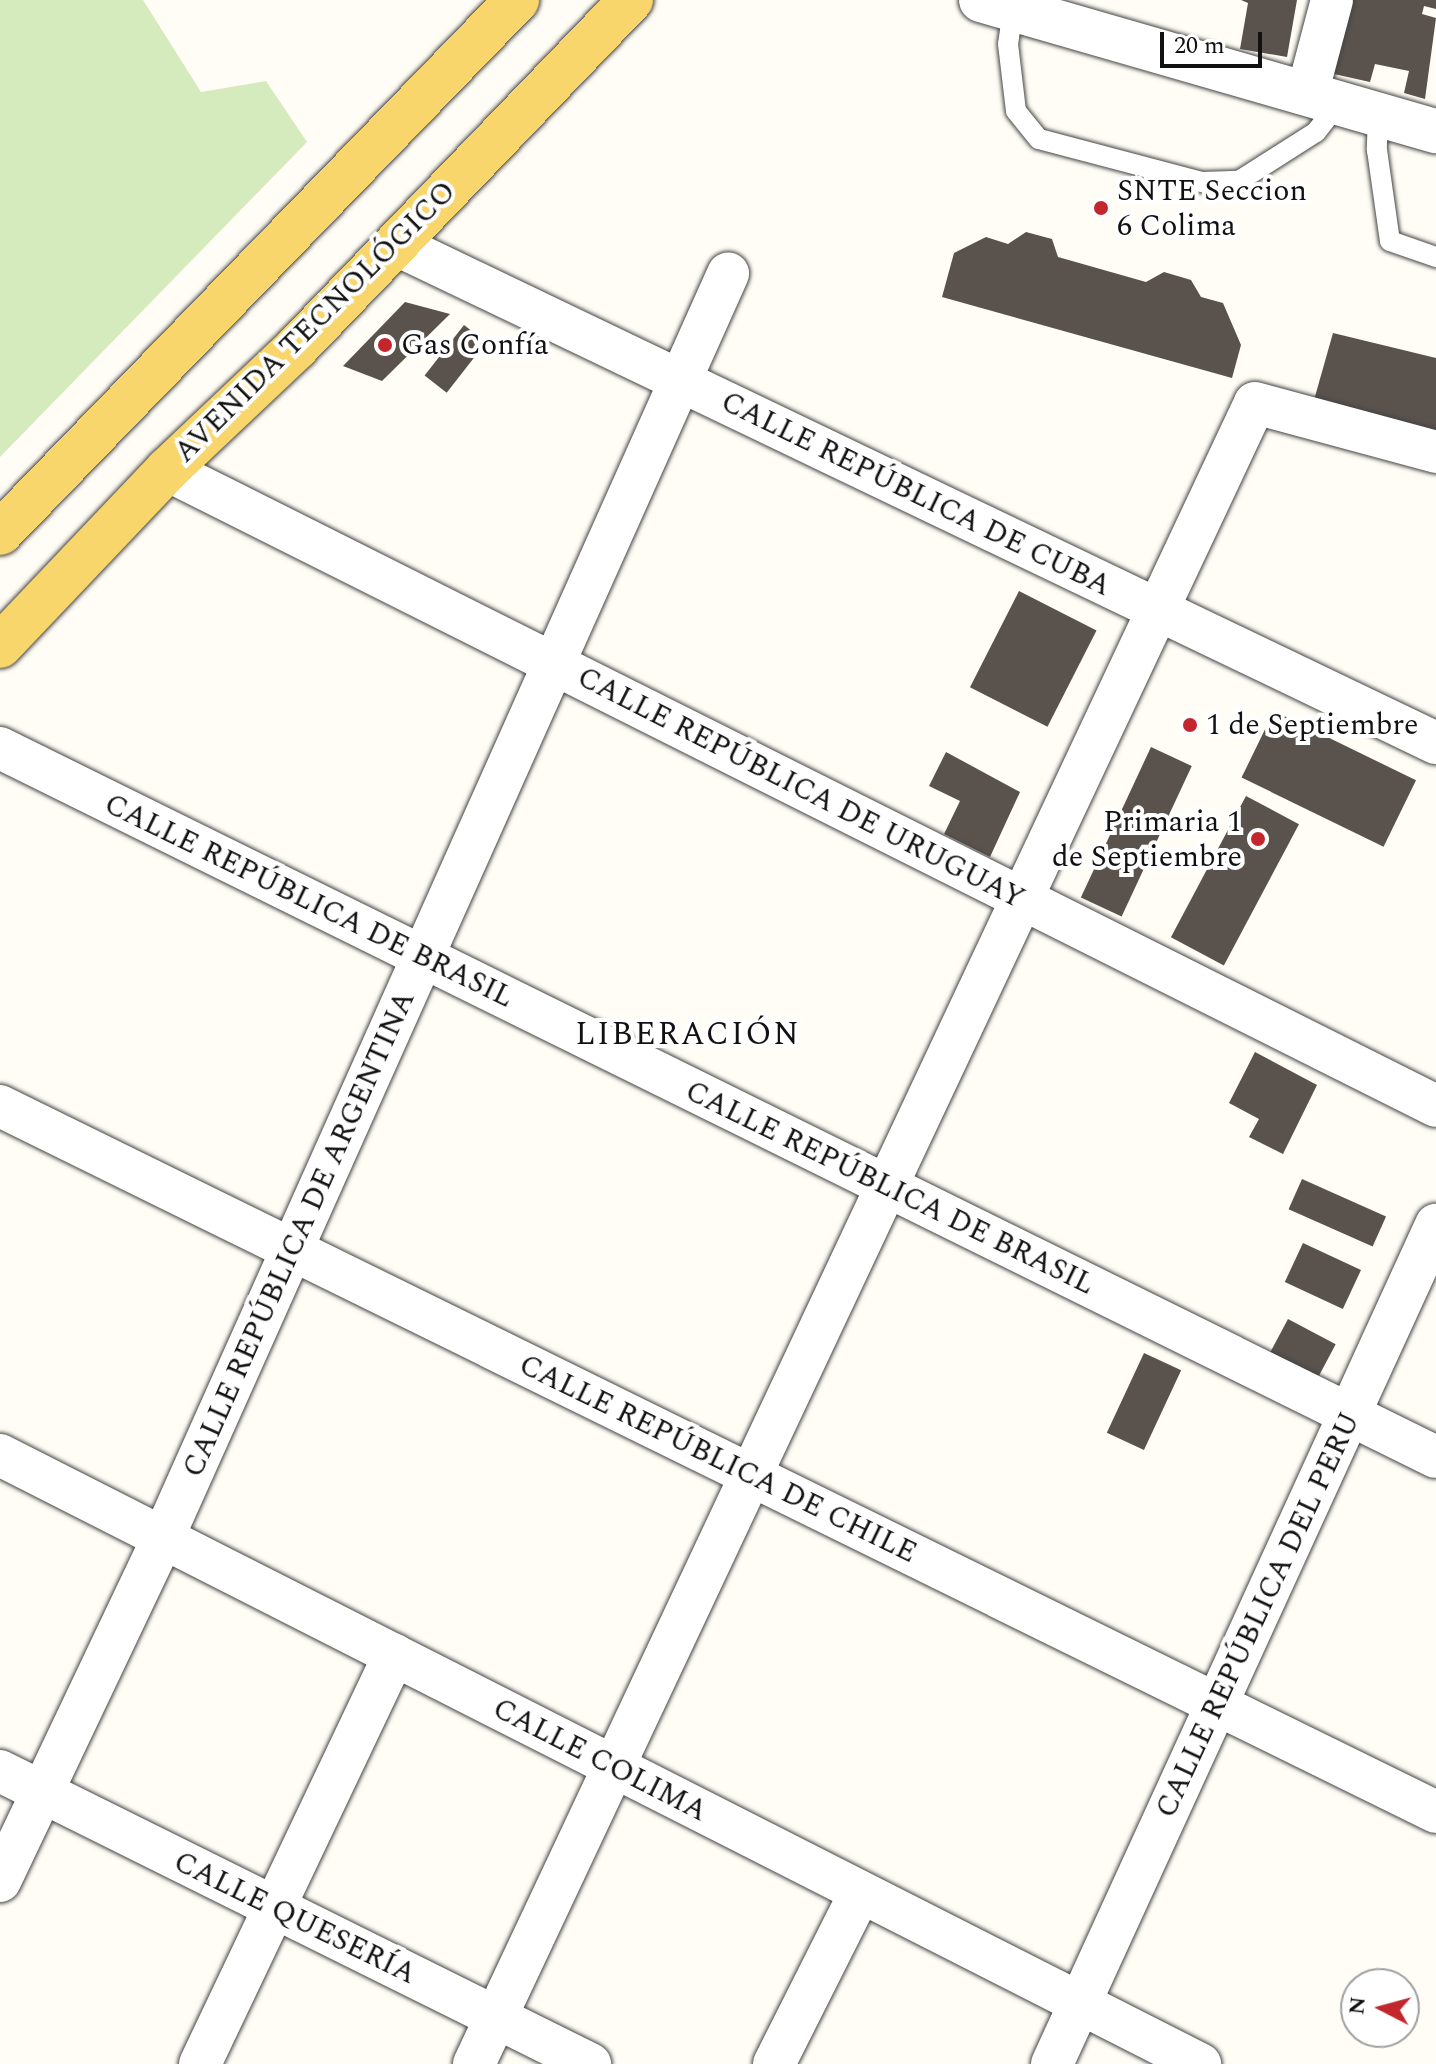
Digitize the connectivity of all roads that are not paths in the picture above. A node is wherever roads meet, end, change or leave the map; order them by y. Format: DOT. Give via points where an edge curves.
graph roads {
  1 [pos="517,0"];
  2 [pos="631,0"];
  3 [pos="1332,0"];
  4 [pos="997,5"];
  5 [pos="1342,104"];
  6 [pos="1436,131"];
  7 [pos="397,245"];
  8 [pos="1436,257"];
  9 [pos="728,274"];
  10 [pos="680,380"];
  11 [pos="1436,452"];
  12 [pos="167,470"];
  13 [pos="0,533"];
  14 [pos="1158,610"];
  15 [pos="0,646"];
  16 [pos="554,664"];
  17 [pos="1436,743"];
  18 [pos="0,748"];
  19 [pos="1021,898"];
  20 [pos="422,958"];
  21 [pos="0,1106"];
  22 [pos="1436,1106"];
  23 [pos="886,1186"];
  24 [pos="1436,1225"];
  25 [pos="292,1250"];
  26 [pos="1349,1415"];
  27 [pos="0,1455"];
  28 [pos="1436,1457"];
  29 [pos="750,1475"];
  30 [pos="163,1538"];
  31 [pos="394,1655"];
  32 [pos="1216,1704"];
  33 [pos="612,1766"];
  34 [pos="0,1771"];
  35 [pos="43,1792"];
  36 [pos="1436,1812"];
  37 [pos="0,1881"];
  38 [pos="860,1893"];
  39 [pos="274,1908"];
  40 [pos="1079,2004"];
  41 [pos="496,2017"];
  42 [pos="200,2064"];
  43 [pos="474,2064"];
  44 [pos="590,2064"];
  45 [pos="774,2064"];
  46 [pos="1052,2064"];
  47 [pos="1200,2064"];
  1 -- 13 [label="main road"];
  2 -- 7 [label="main road, AVENIDA TECNOLÓGICO"];
  3 -- 5 [label="street"];
  4 -- 5 [label="street"];
  4 -- 5 [label="lane" via="1016,111 1039,139 1202,182 1239,181 1316,132"];
  5 -- 6 [label="street"];
  5 -- 8 [label="lane" via="1377,150 1390,241"];
  7 -- 10 [label="street, CALLE REPÚBLICA DE CUBA"];
  7 -- 12 [label="main road, AVENIDA TECNOLÓGICO"];
  9 -- 10 [label="street, CALLE REPÚBLICA DE ARGENTINA"];
  10 -- 14 [label="street, CALLE REPÚBLICA DE CUBA"];
  10 -- 16 [label="street, CALLE REPÚBLICA DE ARGENTINA"];
  11 -- 14 [label="street" via="1255,403"];
  12 -- 15 [label="main road, AVENIDA TECNOLÓGICO"];
  12 -- 16 [label="street, CALLE REPÚBLICA DE URUGUAY"];
  14 -- 17 [label="street, CALLE REPÚBLICA DE CUBA"];
  14 -- 19 [label="street"];
  16 -- 19 [label="street, CALLE REPÚBLICA DE URUGUAY"];
  16 -- 20 [label="street, CALLE REPÚBLICA DE ARGENTINA"];
  18 -- 20 [label="street, CALLE REPÚBLICA DE BRASIL"];
  19 -- 22 [label="street, CALLE REPÚBLICA DE URUGUAY"];
  19 -- 23 [label="street"];
  20 -- 23 [label="street, CALLE REPÚBLICA DE BRASIL"];
  20 -- 25 [label="street, CALLE REPÚBLICA DE ARGENTINA"];
  21 -- 25 [label="street, CALLE REPÚBLICA DE CHILE"];
  23 -- 26 [label="street, CALLE REPÚBLICA DE BRASIL"];
  23 -- 29 [label="street"];
  24 -- 26 [label="street, CALLE REPÚBLICA DEL PERU"];
  25 -- 29 [label="street, CALLE REPÚBLICA DE CHILE"];
  25 -- 30 [label="street, CALLE REPÚBLICA DE ARGENTINA"];
  26 -- 28 [label="street, CALLE REPÚBLICA DE BRASIL"];
  26 -- 32 [label="street, CALLE REPÚBLICA DEL PERU"];
  27 -- 30 [label="street, CALLE COLIMA"];
  29 -- 32 [label="street, CALLE REPÚBLICA DE CHILE"];
  29 -- 33 [label="street"];
  30 -- 31 [label="street, CALLE COLIMA"];
  30 -- 35 [label="street, CALLE REPÚBLICA DE ARGENTINA"];
  31 -- 33 [label="street, CALLE COLIMA"];
  31 -- 39 [label="street"];
  32 -- 36 [label="street, CALLE REPÚBLICA DE CHILE"];
  32 -- 40 [label="street, CALLE REPÚBLICA DEL PERU"];
  33 -- 38 [label="street, CALLE COLIMA"];
  33 -- 41 [label="street"];
  34 -- 35 [label="street, CALLE QUESERÍA"];
  35 -- 37 [label="street, CALLE REPÚBLICA DE ARGENTINA"];
  35 -- 39 [label="street, CALLE QUESERÍA"];
  38 -- 40 [label="street, CALLE COLIMA"];
  38 -- 45 [label="street"];
  39 -- 41 [label="street, CALLE QUESERÍA"];
  39 -- 42 [label="street"];
  40 -- 46 [label="street, CALLE REPÚBLICA DEL PERU"];
  40 -- 47 [label="street, CALLE COLIMA"];
  41 -- 43 [label="street"];
  41 -- 44 [label="street, CALLE QUESERÍA"];
}
